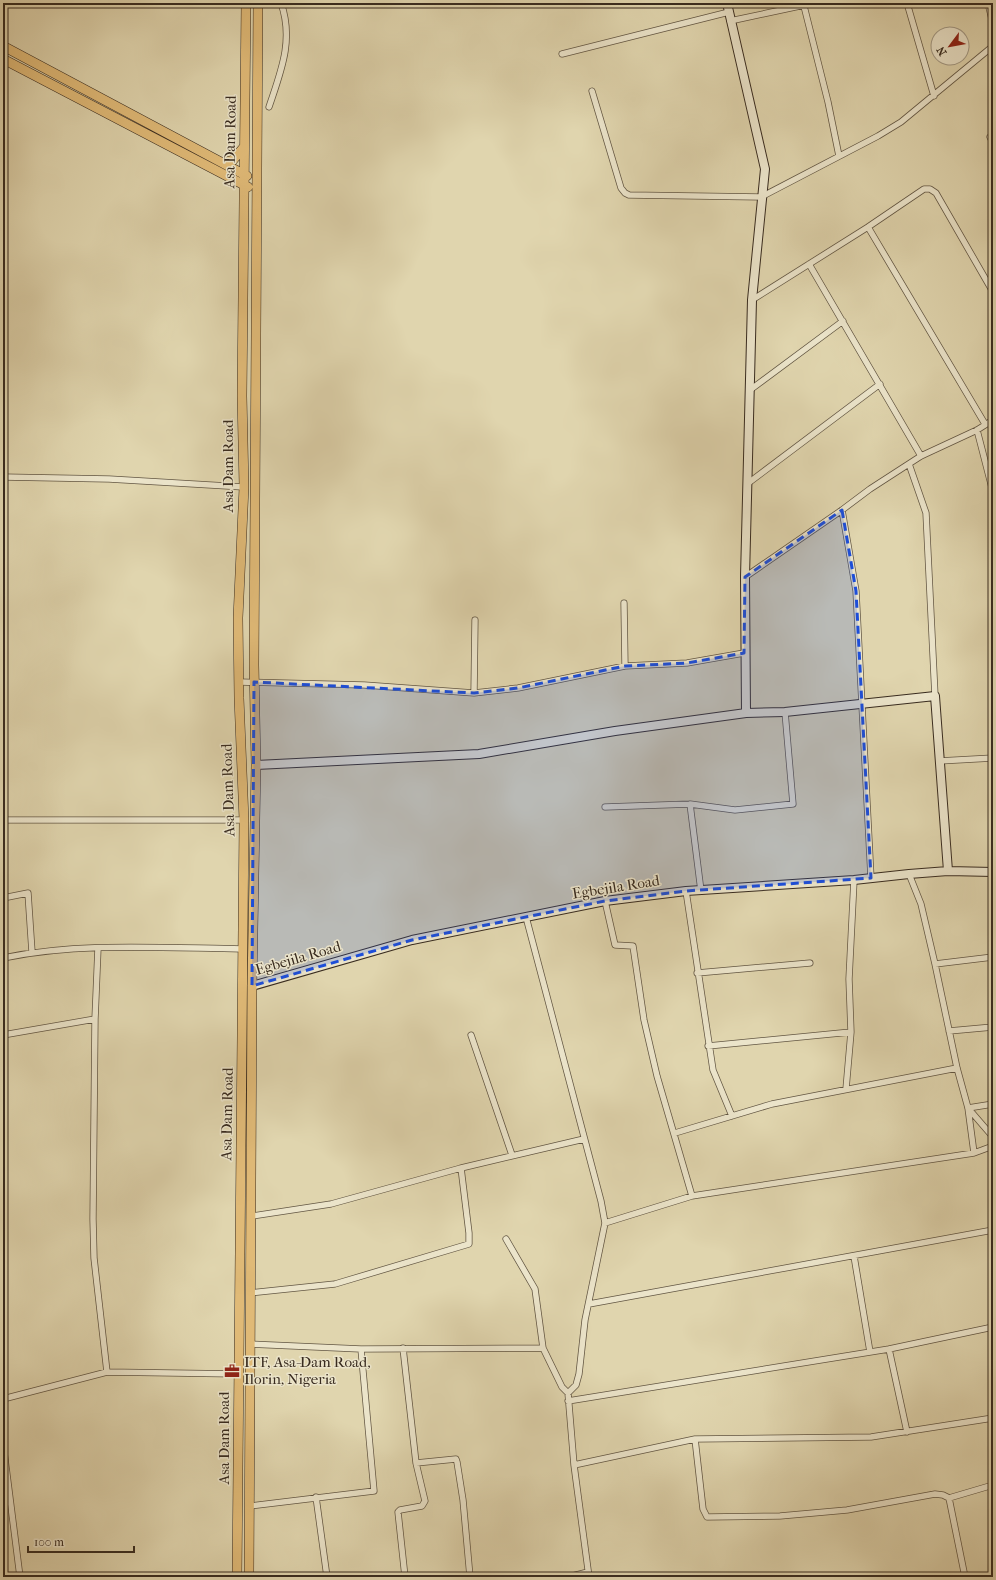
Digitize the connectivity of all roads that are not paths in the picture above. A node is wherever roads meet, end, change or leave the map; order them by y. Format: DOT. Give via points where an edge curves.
graph roads {
  1 [pos="246,3"];
  2 [pos="258,3"];
  3 [pos="281,3"];
  4 [pos="726,3"];
  5 [pos="814,3"];
  6 [pos="907,3"];
  7 [pos="988,3"];
  8 [pos="804,6"];
  9 [pos="729,12"];
  10 [pos="730,21"];
  11 [pos="993,24"];
  12 [pos="3,46"];
  13 [pos="993,46"];
  14 [pos="562,54"];
  15 [pos="3,59"];
  16 [pos="592,91"];
  17 [pos="934,96"];
  18 [pos="101,98"];
  19 [pos="269,107"];
  20 [pos="97,108"];
  21 [pos="990,137"];
  22 [pos="993,143"];
  23 [pos="244,147"];
  24 [pos="839,156"];
  25 [pos="223,163"];
  26 [pos="244,174"];
  27 [pos="227,176"];
  28 [pos="256,180"];
  29 [pos="243,185"];
  30 [pos="256,190"];
  31 [pos="761,197"];
  32 [pos="243,205"];
  33 [pos="868,227"];
  34 [pos="809,264"];
  35 [pos="993,292"];
  36 [pos="752,300"];
  37 [pos="843,321"];
  38 [pos="880,384"];
  39 [pos="750,390"];
  40 [pos="993,420"];
  41 [pos="986,424"];
  42 [pos="977,430"];
  43 [pos="921,456"];
  44 [pos="909,464"];
  45 [pos="3,477"];
  46 [pos="747,484"];
  47 [pos="244,487"];
  48 [pos="993,492"];
  49 [pos="842,510"];
  50 [pos="745,577"];
  51 [pos="624,603"];
  52 [pos="475,620"];
  53 [pos="744,653"];
  54 [pos="625,666"];
  55 [pos="240,682"];
  56 [pos="254,682"];
  57 [pos="474,692"];
  58 [pos="935,696"];
  59 [pos="861,705"];
  60 [pos="785,712"];
  61 [pos="746,713"];
  62 [pos="993,758"];
  63 [pos="940,761"];
  64 [pos="256,765"];
  65 [pos="690,804"];
  66 [pos="605,807"];
  67 [pos="3,820"];
  68 [pos="244,820"];
  69 [pos="948,871"];
  70 [pos="993,872"];
  71 [pos="909,874"];
  72 [pos="871,878"];
  73 [pos="854,880"];
  74 [pos="686,891"];
  75 [pos="701,891"];
  76 [pos="3,898"];
  77 [pos="605,901"];
  78 [pos="526,917"];
  79 [pos="98,948"];
  80 [pos="242,949"];
  81 [pos="32,952"];
  82 [pos="3,958"];
  83 [pos="993,958"];
  84 [pos="810,963"];
  85 [pos="935,964"];
  86 [pos="697,973"];
  87 [pos="252,986"];
  88 [pos="95,1018"];
  89 [pos="993,1028"];
  90 [pos="949,1031"];
  91 [pos="851,1032"];
  92 [pos="3,1035"];
  93 [pos="471,1035"];
  94 [pos="708,1046"];
  95 [pos="957,1068"];
  96 [pos="846,1089"];
  97 [pos="993,1104"];
  98 [pos="968,1108"];
  99 [pos="732,1116"];
  100 [pos="675,1133"];
  101 [pos="993,1137"];
  102 [pos="584,1139"];
  103 [pos="993,1146"];
  104 [pos="974,1153"];
  105 [pos="512,1155"];
  106 [pos="461,1168"];
  107 [pos="692,1196"];
  108 [pos="252,1216"];
  109 [pos="605,1224"];
  110 [pos="993,1230"];
  111 [pos="506,1239"];
  112 [pos="854,1256"];
  113 [pos="250,1293"];
  114 [pos="589,1304"];
  115 [pos="993,1327"];
  116 [pos="251,1344"];
  117 [pos="402,1348"];
  118 [pos="543,1348"];
  119 [pos="360,1349"];
  120 [pos="889,1349"];
  121 [pos="870,1352"];
  122 [pos="107,1372"];
  123 [pos="238,1374"];
  124 [pos="568,1393"];
  125 [pos="3,1399"];
  126 [pos="568,1401"];
  127 [pos="993,1418"];
  128 [pos="907,1432"];
  129 [pos="238,1439"];
  130 [pos="695,1439"];
  131 [pos="249,1441"];
  132 [pos="3,1443"];
  133 [pos="416,1463"];
  134 [pos="574,1465"];
  135 [pos="993,1485"];
  136 [pos="316,1497"];
  137 [pos="949,1498"];
  138 [pos="250,1506"];
  139 [pos="589,1574"];
  140 [pos="20,1577"];
  141 [pos="237,1577"];
  142 [pos="249,1577"];
  143 [pos="327,1577"];
  144 [pos="404,1577"];
  145 [pos="470,1577"];
  146 [pos="568,1577"];
  147 [pos="965,1577"];
  1 -- 23 [label="main road, Asa Dam Road"];
  2 -- 28 [label="main road, Asa Dam Road"];
  3 -- 19 [label="street" via="286,18 285,58"];
  4 -- 9 [label="street"];
  5 -- 8 [label="street"];
  6 -- 17 [label="street"];
  7 -- 11 [label="street"];
  8 -- 10 [label="street"];
  8 -- 24 [label="street"];
  9 -- 10 [label="street"];
  9 -- 14 [label="street"];
  10 -- 31 [label="street" via="764,169"];
  12 -- 18 [label="main road"];
  13 -- 17 [label="street"];
  15 -- 20 [label="main road"];
  16 -- 31 [label="street" via="624,194"];
  17 -- 24 [label="street" via="901,122"];
  18 -- 20 [label="main road"];
  18 -- 25 [label="main road"];
  20 -- 27 [label="main road"];
  21 -- 22 [label="street"];
  23 -- 25 [label="main road" via="233,160"];
  23 -- 26 [label="main road, Asa Dam Road"];
  24 -- 31 [label="street"];
  25 -- 26 [label="main road"];
  26 -- 28 [label="main road"];
  26 -- 29 [label="main road, Asa Dam Road"];
  27 -- 29 [label="main road"];
  27 -- 32 [label="main road"];
  28 -- 30 [label="main road, Asa Dam Road"];
  29 -- 30 [label="main road"];
  29 -- 32 [label="main road, Asa Dam Road"];
  30 -- 56 [label="main road, Asa Dam Road"];
  31 -- 36 [label="street"];
  32 -- 47 [label="main road, Asa Dam Road"];
  33 -- 34 [label="street"];
  33 -- 35 [label="street" via="924,189 930,189 936,193"];
  33 -- 41 [label="street"];
  34 -- 36 [label="street"];
  34 -- 37 [label="street"];
  36 -- 39 [label="street"];
  37 -- 38 [label="street"];
  37 -- 39 [label="street"];
  38 -- 43 [label="street"];
  38 -- 46 [label="street"];
  39 -- 46 [label="street"];
  40 -- 41 [label="street"];
  41 -- 42 [label="street"];
  42 -- 43 [label="street"];
  42 -- 48 [label="street"];
  43 -- 44 [label="street"];
  44 -- 49 [label="street"];
  44 -- 58 [label="street" via="926,513"];
  45 -- 47 [label="street" via="109,479"];
  46 -- 50 [label="street"];
  47 -- 55 [label="main road, Asa Dam Road" via="238,618"];
  49 -- 50 [label="street"];
  49 -- 59 [label="street" via="856,591"];
  50 -- 53 [label="street"];
  51 -- 54 [label="street"];
  52 -- 57 [label="street"];
  53 -- 54 [label="street" via="687,663"];
  53 -- 61 [label="street"];
  54 -- 57 [label="street" via="518,688"];
  55 -- 56 [label="street"];
  55 -- 68 [label="main road, Asa Dam Road"];
  56 -- 57 [label="street"];
  56 -- 64 [label="main road, Asa Dam Road"];
  58 -- 59 [label="street"];
  58 -- 63 [label="street"];
  59 -- 60 [label="street"];
  59 -- 72 [label="street"];
  60 -- 61 [label="street"];
  60 -- 65 [label="street" via="793,804 735,810"];
  61 -- 64 [label="street" via="615,731 479,754"];
  62 -- 63 [label="street"];
  63 -- 69 [label="street"];
  64 -- 87 [label="main road, Asa Dam Road"];
  65 -- 66 [label="street"];
  65 -- 75 [label="street"];
  67 -- 68 [label="street"];
  68 -- 80 [label="main road, Asa Dam Road"];
  69 -- 70 [label="street, Egbejila Road"];
  69 -- 71 [label="street, Egbejila Road"];
  71 -- 72 [label="street, Egbejila Road"];
  71 -- 85 [label="street" via="921,904"];
  72 -- 73 [label="street, Egbejila Road"];
  73 -- 75 [label="street, Egbejila Road"];
  73 -- 91 [label="street" via="849,979"];
  74 -- 75 [label="street, Egbejila Road"];
  74 -- 77 [label="street, Egbejila Road"];
  74 -- 86 [label="street"];
  76 -- 81 [label="street" via="28,893"];
  77 -- 78 [label="street, Egbejila Road"];
  77 -- 100 [label="street" via="615,945 633,946 644,1020 657,1076"];
  78 -- 87 [label="street, Egbejila Road" via="412,940"];
  78 -- 102 [label="street"];
  79 -- 80 [label="street"];
  79 -- 81 [label="street"];
  79 -- 88 [label="street"];
  80 -- 123 [label="main road, Asa Dam Road"];
  81 -- 82 [label="street"];
  83 -- 85 [label="street"];
  84 -- 86 [label="street"];
  85 -- 90 [label="street"];
  86 -- 94 [label="street"];
  87 -- 108 [label="main road, Asa Dam Road"];
  88 -- 92 [label="street"];
  88 -- 122 [label="street" via="94,1258"];
  89 -- 90 [label="street"];
  90 -- 95 [label="street"];
  91 -- 94 [label="street"];
  91 -- 96 [label="street"];
  93 -- 105 [label="street"];
  94 -- 99 [label="street" via="713,1070"];
  95 -- 96 [label="street"];
  95 -- 98 [label="street"];
  96 -- 99 [label="street" via="772,1104"];
  97 -- 98 [label="street"];
  98 -- 101 [label="street"];
  98 -- 104 [label="street"];
  99 -- 100 [label="street"];
  100 -- 107 [label="street"];
  102 -- 105 [label="street"];
  102 -- 109 [label="street"];
  103 -- 104 [label="street"];
  104 -- 107 [label="street"];
  105 -- 106 [label="street"];
  106 -- 108 [label="street" via="332,1204"];
  106 -- 113 [label="street" via="469,1244 335,1284"];
  107 -- 109 [label="street"];
  108 -- 113 [label="main road, Asa Dam Road"];
  109 -- 114 [label="street"];
  110 -- 112 [label="street"];
  111 -- 118 [label="street" via="535,1289"];
  112 -- 114 [label="street"];
  112 -- 121 [label="street"];
  113 -- 116 [label="main road, Asa Dam Road"];
  114 -- 124 [label="street" via="579,1374 576,1385"];
  115 -- 120 [label="street"];
  116 -- 119 [label="street"];
  116 -- 131 [label="main road, Asa Dam Road"];
  117 -- 118 [label="street"];
  117 -- 119 [label="street"];
  117 -- 133 [label="street"];
  118 -- 124 [label="street" via="562,1387"];
  119 -- 136 [label="street" via="374,1491"];
  120 -- 121 [label="street"];
  120 -- 128 [label="street"];
  121 -- 126 [label="street"];
  122 -- 123 [label="street"];
  122 -- 125 [label="street"];
  123 -- 129 [label="main road, Asa Dam Road"];
  124 -- 126 [label="street"];
  126 -- 134 [label="street"];
  127 -- 128 [label="street"];
  128 -- 130 [label="street" via="871,1437"];
  129 -- 131 [label="main road"];
  129 -- 141 [label="main road, Asa Dam Road"];
  130 -- 134 [label="street"];
  130 -- 137 [label="street" via="703,1510 707,1517 780,1516 847,1510 935,1494"];
  131 -- 138 [label="main road, Asa Dam Road"];
  132 -- 140 [label="street"];
  133 -- 144 [label="street" via="424,1504 400,1510 397,1516"];
  133 -- 145 [label="street" via="456,1459 463,1500"];
  134 -- 139 [label="street"];
  135 -- 137 [label="street"];
  136 -- 138 [label="street"];
  136 -- 143 [label="street"];
  137 -- 147 [label="street"];
  138 -- 142 [label="main road, Asa Dam Road"];
  139 -- 146 [label="street"];
}
